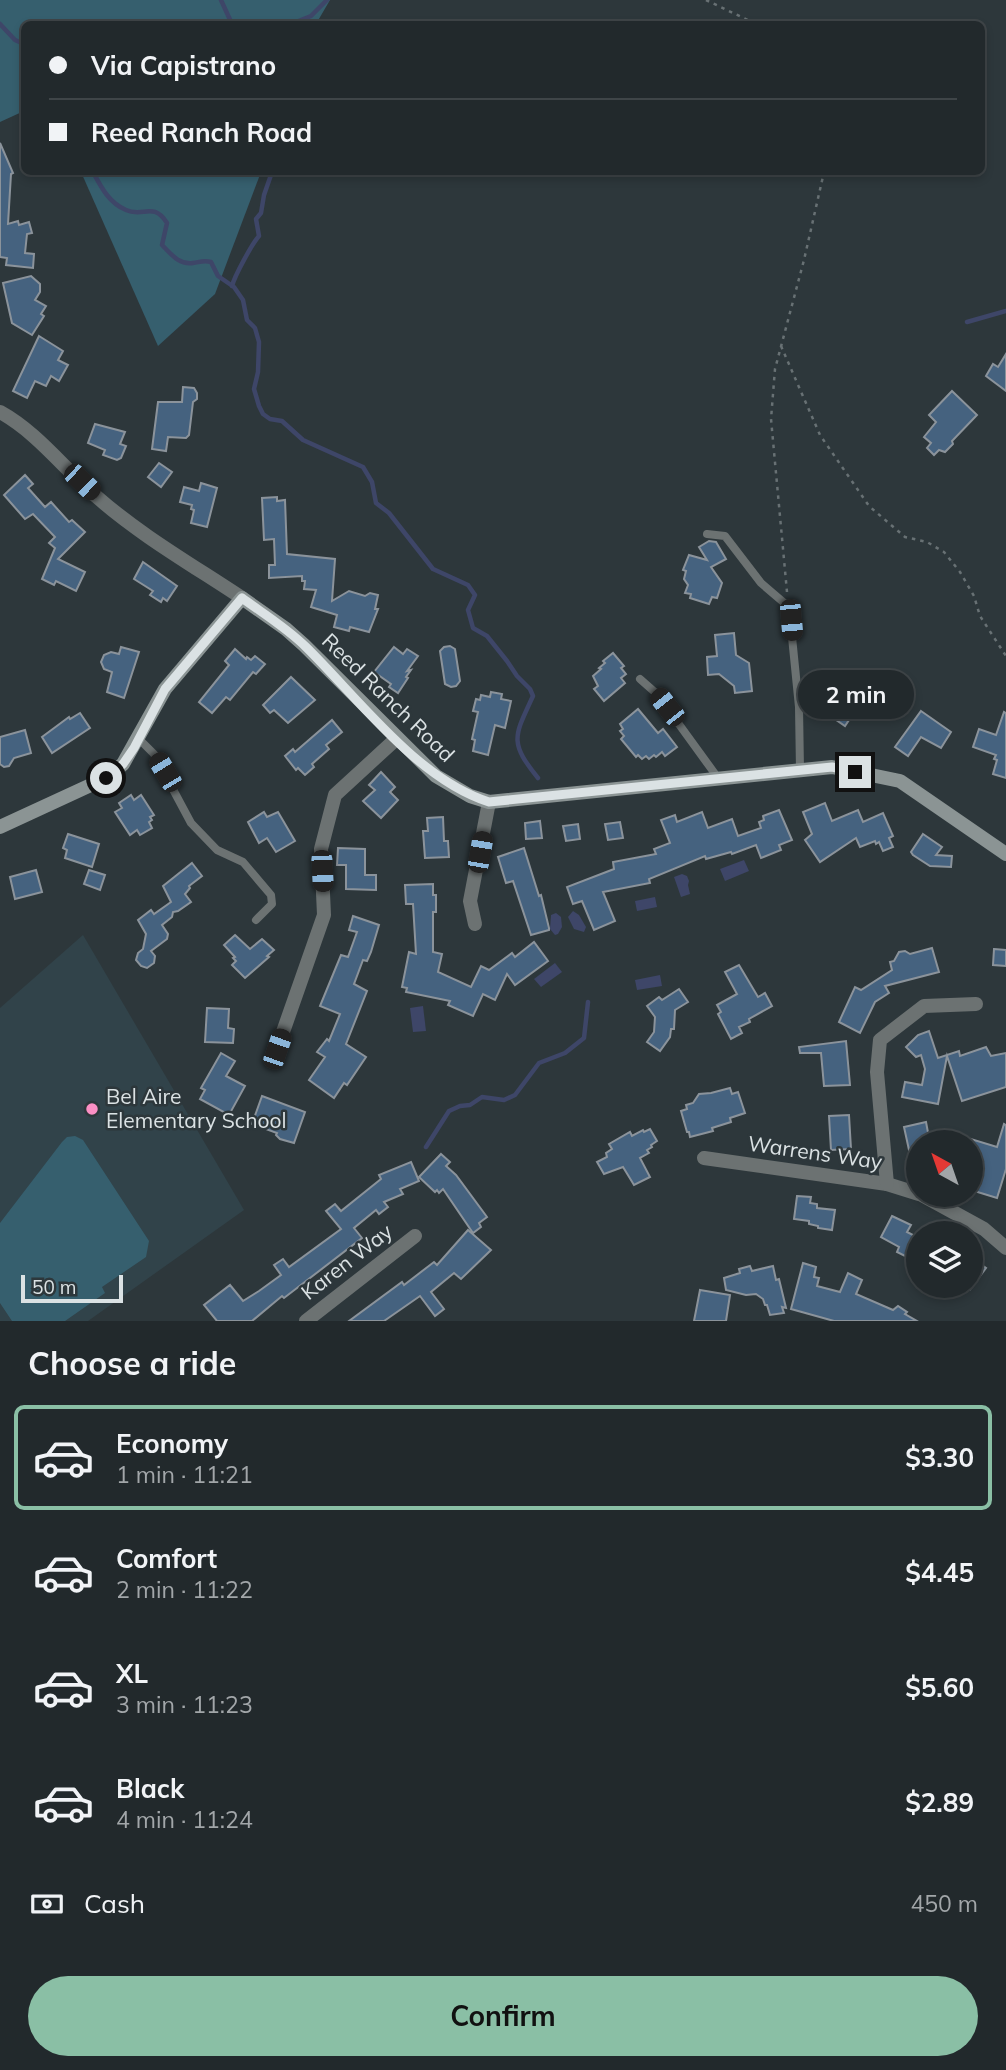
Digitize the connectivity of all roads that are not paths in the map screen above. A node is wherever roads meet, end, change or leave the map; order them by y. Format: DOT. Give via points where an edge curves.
graph roads {
  1 [pos="0,412"];
  2 [pos="707,534"];
  3 [pos="242,598"];
  4 [pos="640,679"];
  5 [pos="138,738"];
  6 [pos="396,738"];
  7 [pos="800,770"];
  8 [pos="718,778"];
  9 [pos="489,802"];
  10 [pos="0,827"];
  11 [pos="1006,855"];
  12 [pos="256,920"];
  13 [pos="475,924"];
  14 [pos="976,1004"];
  15 [pos="277,1049"];
  16 [pos="704,1158"];
  17 [pos="887,1184"];
  18 [pos="906,1190"];
  19 [pos="946,1208"];
  20 [pos="415,1236"];
  21 [pos="1006,1248"];
  22 [pos="306,1321"];
  1 -- 3 [label="street, Reed Ranch Road" via="34,437 97,498"];
  2 -- 7 [label="lane" via="725,536 761,583 789,607"];
  3 -- 5 [label="street" via="165,689"];
  3 -- 6 [label="street, Reed Ranch Road" via="304,645"];
  4 -- 8 [label="lane"];
  5 -- 10 [label="street" via="123,764 106,778"];
  5 -- 12 [label="lane" via="154,754 191,823 217,850 243,862 271,895 272,904"];
  6 -- 9 [label="street, Reed Ranch Road" via="436,776"];
  6 -- 15 [label="street" via="335,795 321,849 324,915"];
  7 -- 8 [label="street, Reed Ranch Road"];
  7 -- 11 [label="street, Reed Ranch Road" via="832,767 900,781"];
  8 -- 9 [label="street, Reed Ranch Road"];
  9 -- 13 [label="street" via="470,901"];
  14 -- 17 [label="street" via="924,1006 880,1040 877,1072"];
  16 -- 17 [label="street, Warrens Way"];
  17 -- 18 [label="street, Warrens Way"];
  19 -- 21 [label="street, Warrens Way" via="984,1229"];
  20 -- 22 [label="street, Karen Way"];
}
